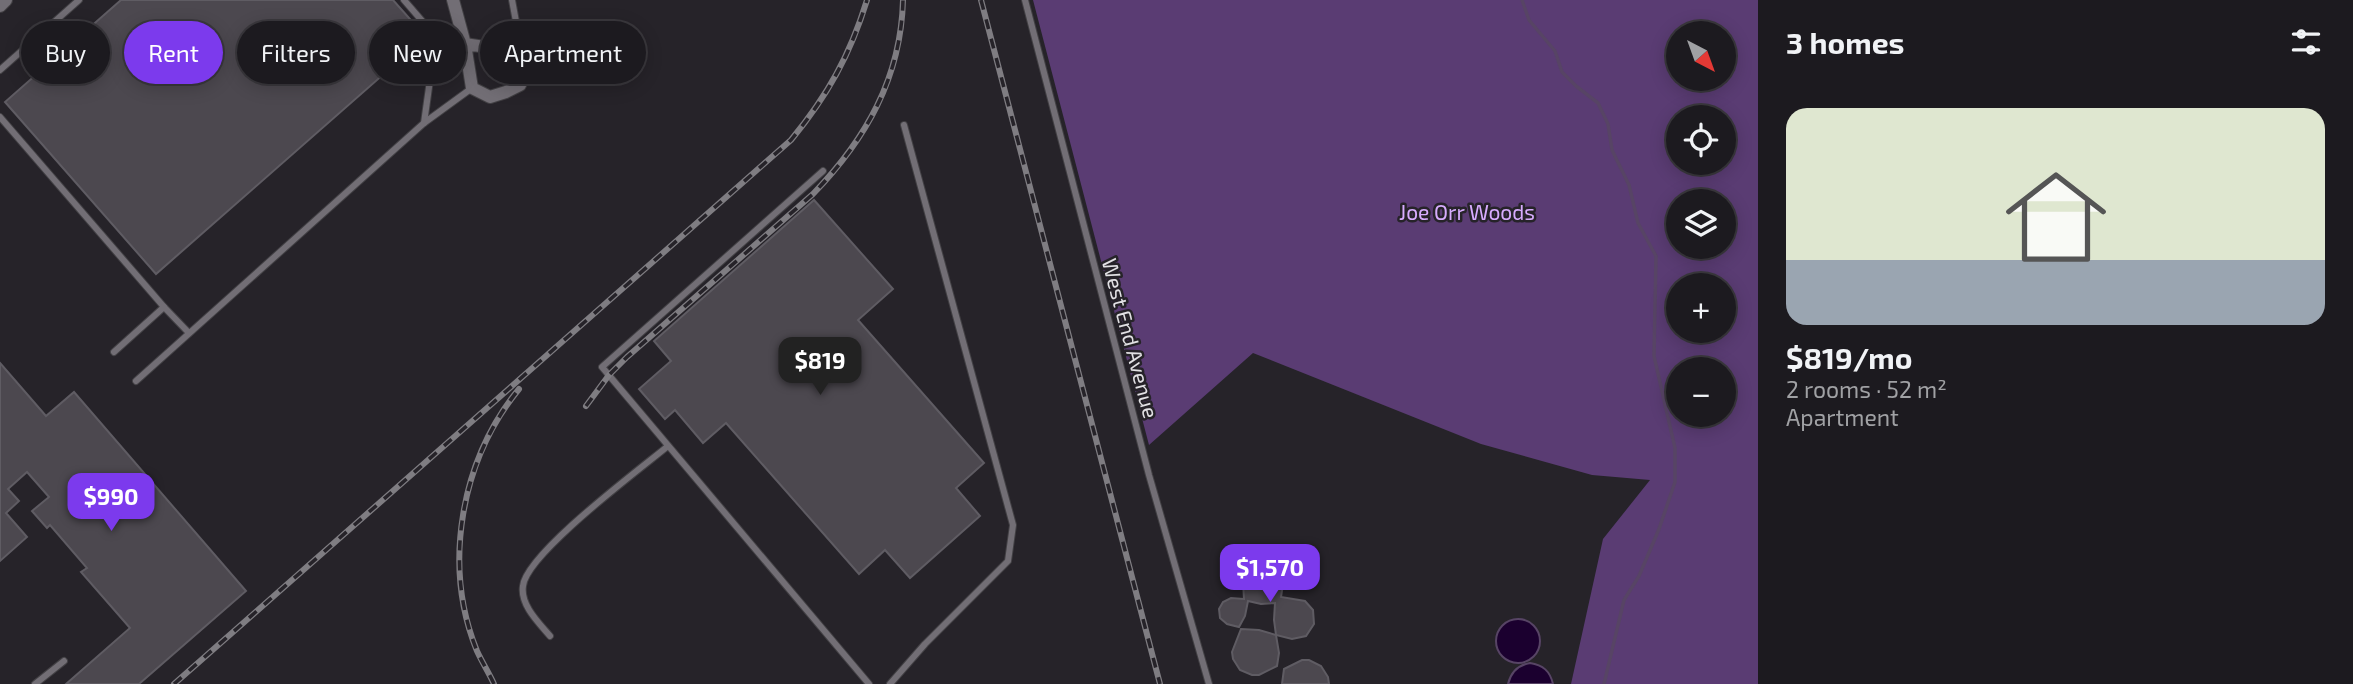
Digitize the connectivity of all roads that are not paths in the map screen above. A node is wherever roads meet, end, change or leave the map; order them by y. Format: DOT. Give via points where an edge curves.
graph roads {
  1 [pos="6,0"];
  2 [pos="79,0"];
  3 [pos="404,0"];
  4 [pos="453,0"];
  5 [pos="512,0"];
  6 [pos="1025,0"];
  7 [pos="0,6"];
  8 [pos="459,21"];
  9 [pos="516,21"];
  10 [pos="466,44"];
  11 [pos="466,50"];
  12 [pos="0,70"];
  13 [pos="472,88"];
  14 [pos="0,117"];
  15 [pos="424,123"];
  16 [pos="904,125"];
  17 [pos="822,171"];
  18 [pos="164,307"];
  19 [pos="189,333"];
  20 [pos="114,352"];
  21 [pos="136,381"];
  22 [pos="668,446"];
  23 [pos="550,636"];
  24 [pos="64,661"];
  25 [pos="34,684"];
  26 [pos="869,684"];
  27 [pos="890,684"];
  28 [pos="1209,684"];
  1 -- 7 [label="street"];
  2 -- 12 [label="lane"];
  3 -- 15 [label="lane" via="436,37"];
  4 -- 8 [label="street"];
  5 -- 9 [label="lane"];
  6 -- 28 [label="lane, West End Avenue" via="1149,475"];
  10 -- 13 [label="street" via="505,50 525,71 520,85 506,92 490,97"];
  11 -- 13 [label="street"];
  13 -- 15 [label="lane"];
  14 -- 18 [label="lane"];
  15 -- 19 [label="lane"];
  16 -- 27 [label="lane" via="1013,525 1007,561"];
  17 -- 22 [label="lane" via="602,367"];
  18 -- 19 [label="lane"];
  18 -- 20 [label="lane"];
  19 -- 21 [label="lane"];
  22 -- 23 [label="lane" via="572,526 527,574 523,596"];
  22 -- 26 [label="lane"];
  24 -- 25 [label="lane"];
}
